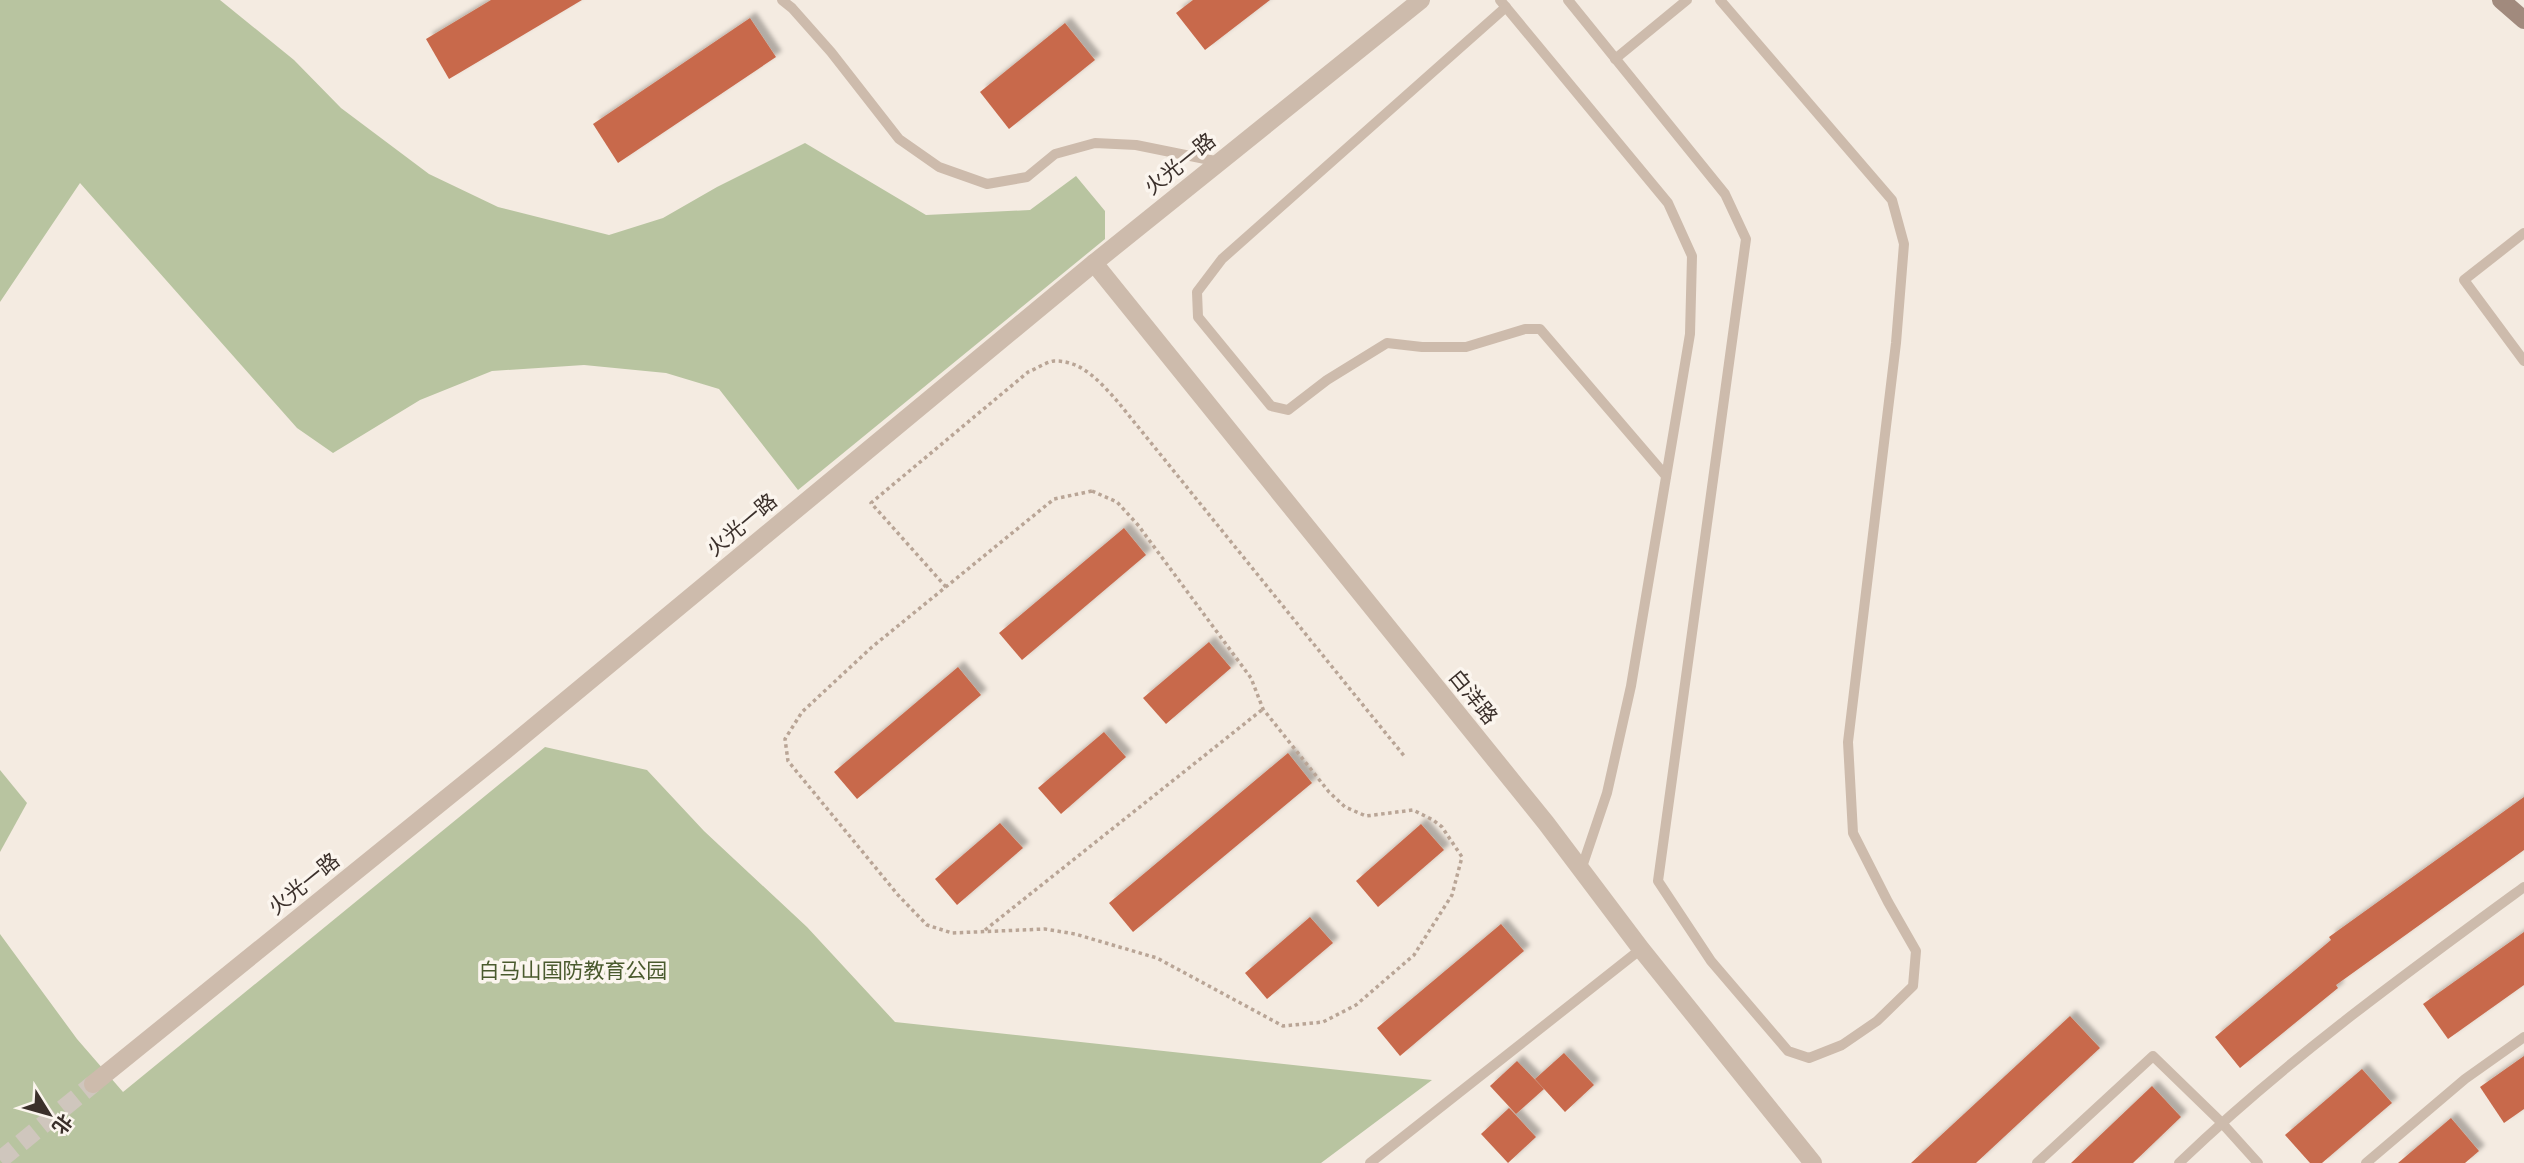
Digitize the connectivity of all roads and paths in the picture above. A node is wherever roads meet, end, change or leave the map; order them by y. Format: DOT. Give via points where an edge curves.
graph roads {
  1 [pos="782,0"];
  2 [pos="1421,0"];
  3 [pos="1567,0"];
  4 [pos="1687,0"];
  5 [pos="1720,0"];
  6 [pos="2501,0"];
  7 [pos="1503,4"];
  8 [pos="2524,20"];
  9 [pos="1615,59"];
  10 [pos="1220,162"];
  11 [pos="2524,233"];
  12 [pos="1094,263"];
  13 [pos="2524,361"];
  14 [pos="1666,476"];
  15 [pos="946,587"];
  16 [pos="1263,709"];
  17 [pos="1405,757"];
  18 [pos="1581,870"];
  19 [pos="2524,887"];
  20 [pos="983,932"];
  21 [pos="1641,949"];
  22 [pos="2524,1037"];
  23 [pos="93,1084"];
  24 [pos="2221,1122"];
  25 [pos="1370,1163"];
  26 [pos="1813,1163"];
  27 [pos="2037,1163"];
  28 [pos="2179,1163"];
  29 [pos="2258,1163"];
  30 [pos="2367,1163"];
  1 -- 10 [label="lane" via="831,52 899,139 939,167 987,184 1027,177 1055,154 1095,142 1136,145"];
  2 -- 10 [label="street, 火光一路"];
  3 -- 9 [label="lane"];
  4 -- 9 [label="lane"];
  5 -- 9 [label="lane" via="1892,200 1904,244 1848,742 1853,833 1916,951 1913,986 1877,1021 1842,1045 1809,1058 1788,1051 1751,1011 1658,881 1746,239 1725,194"];
  6 -- 8 [label="main road"];
  7 -- 14 [label="lane" via="1668,203 1692,256 1689,334"];
  7 -- 14 [label="lane" via="1222,259 1197,292 1198,317 1271,406 1288,410 1387,342 1466,347 1525,329 1540,329"];
  10 -- 12 [label="street, 火光一路"];
  11 -- 13 [label="lane" via="2464,279"];
  12 -- 18 [label="street, 白洋路"];
  12 -- 23 [label="street, 火光一路" via="501,754"];
  14 -- 18 [label="lane" via="1632,686 1606,793"];
  15 -- 16 [label="path" via="1054,499 1092,491 1117,502 1138,525 1251,678"];
  15 -- 17 [label="path" via="871,503 1028,372 1053,361 1079,367 1099,380 1118,402"];
  15 -- 20 [label="path" via="802,712 785,739 788,761 927,925 952,933"];
  16 -- 20 [label="path"];
  16 -- 20 [label="path" via="1345,807 1366,816 1413,810 1442,827 1462,858 1452,895 1414,955 1356,1005 1323,1023 1283,1026 1157,958 1045,929"];
  18 -- 21 [label="street, 白洋路"];
  19 -- 24 [label="lane" via="2391,984"];
  21 -- 25 [label="lane"];
  21 -- 26 [label="street, 白洋路"];
  22 -- 30 [label="lane" via="2465,1079"];
  24 -- 27 [label="lane" via="2153,1056"];
  24 -- 28 [label="lane"];
  24 -- 29 [label="lane"];
}
